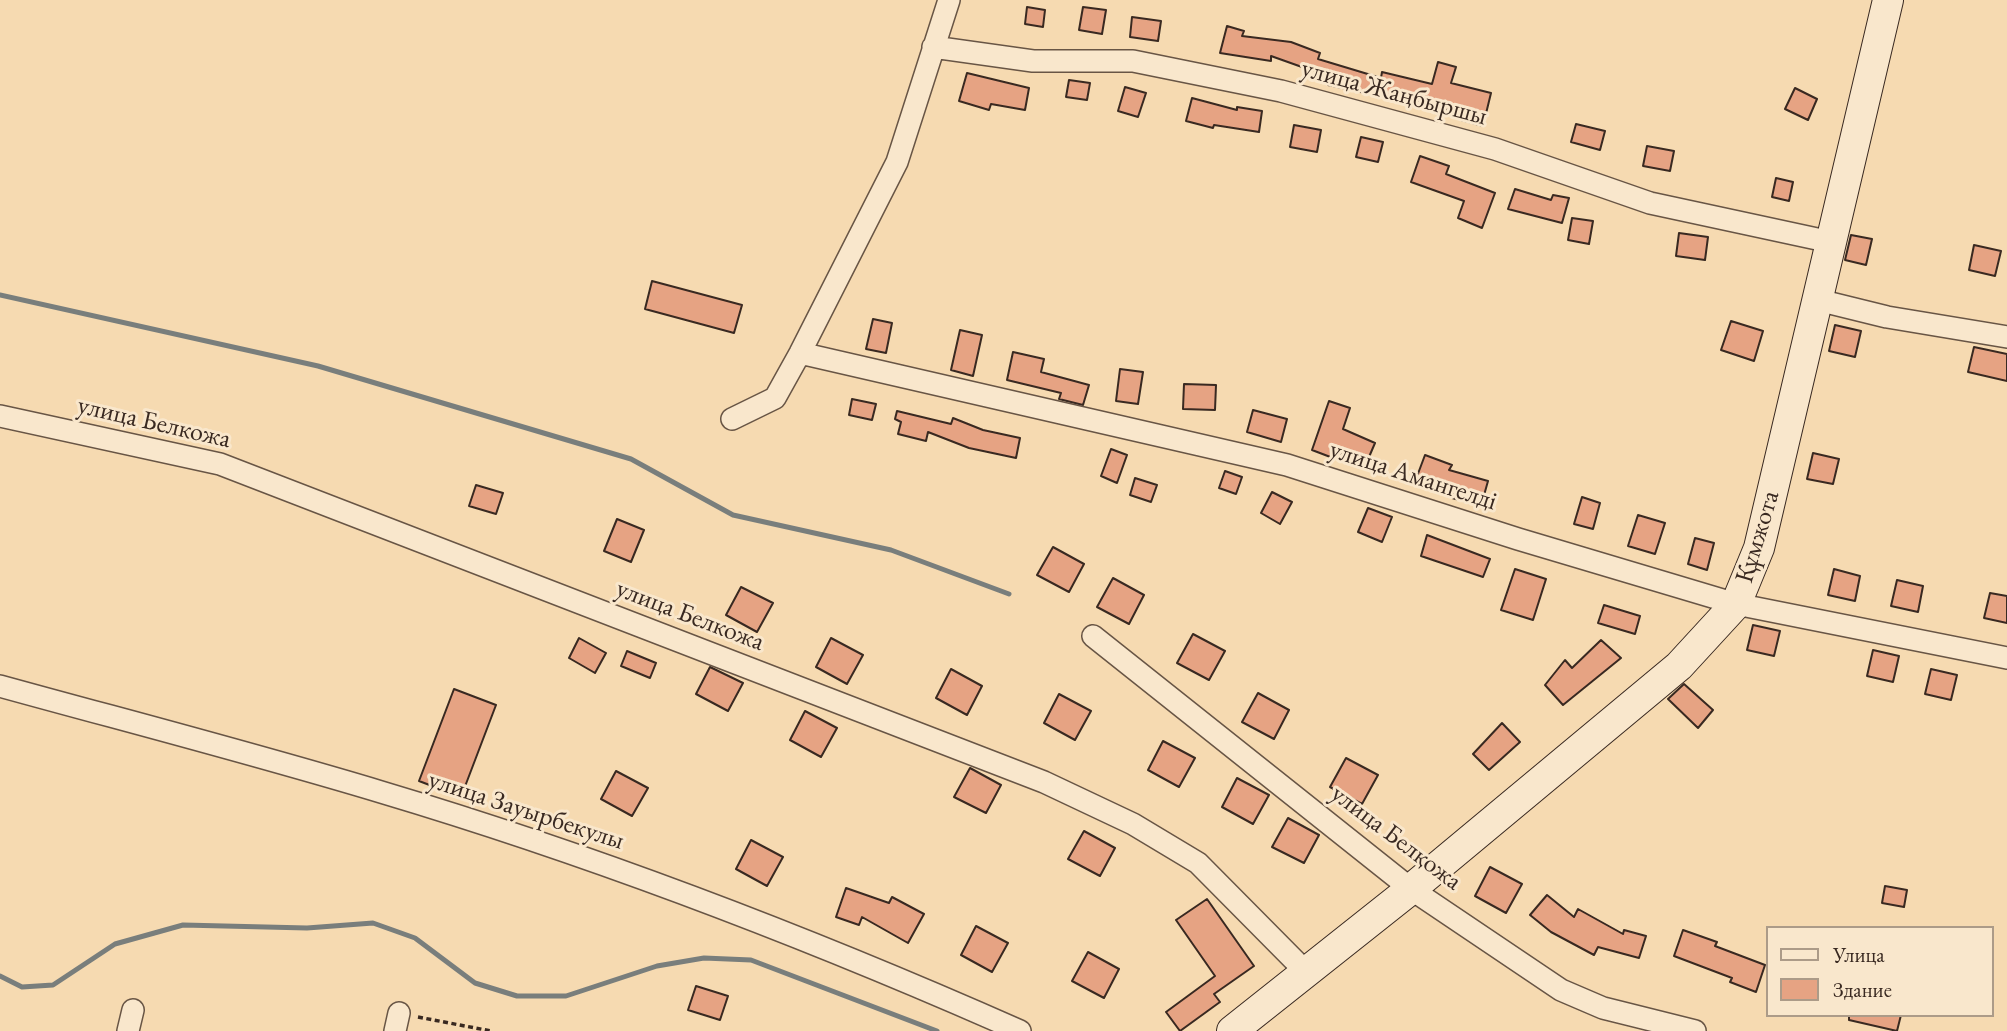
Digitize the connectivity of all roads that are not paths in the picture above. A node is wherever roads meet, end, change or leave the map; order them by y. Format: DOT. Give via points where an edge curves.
graph roads {
  1 [pos="949,0"];
  2 [pos="1888,0"];
  3 [pos="933,47"];
  4 [pos="1831,242"];
  5 [pos="1818,300"];
  6 [pos="2007,337"];
  7 [pos="800,353"];
  8 [pos="0,416"];
  9 [pos="732,419"];
  10 [pos="1736,604"];
  11 [pos="1093,636"];
  12 [pos="2007,658"];
  13 [pos="0,686"];
  14 [pos="1411,889"];
  15 [pos="1307,972"];
  16 [pos="1020,1031"];
  17 [pos="1232,1031"];
  18 [pos="1695,1031"];
  1 -- 3 [label="street"];
  2 -- 4 [label="street, Құмжота"];
  3 -- 4 [label="street, улица Жаңбыршы" via="1033,61 1133,61 1282,92 1495,149 1650,203"];
  3 -- 7 [label="street" via="897,162"];
  4 -- 5 [label="street, Құмжота"];
  5 -- 6 [label="street"];
  5 -- 10 [label="street, Құмжота" via="1759,548"];
  7 -- 9 [label="street" via="775,398"];
  7 -- 10 [label="street, улица Амангелді" via="1287,464"];
  8 -- 15 [label="street, улица Белкожа" via="220,464 1044,782 1133,824 1198,863"];
  10 -- 12 [label="street, улица Амангелді"];
  10 -- 14 [label="street, Құмжота" via="1679,666"];
  11 -- 14 [label="street, улица Белқожа"];
  13 -- 16 [label="street, улица Зауырбекулы" via="382,792 645,879 899,977"];
  14 -- 15 [label="street, Құмжота"];
  14 -- 18 [label="street, улица Белқожа" via="1561,990 1604,1008"];
  15 -- 17 [label="street, Құмжота"];
}
